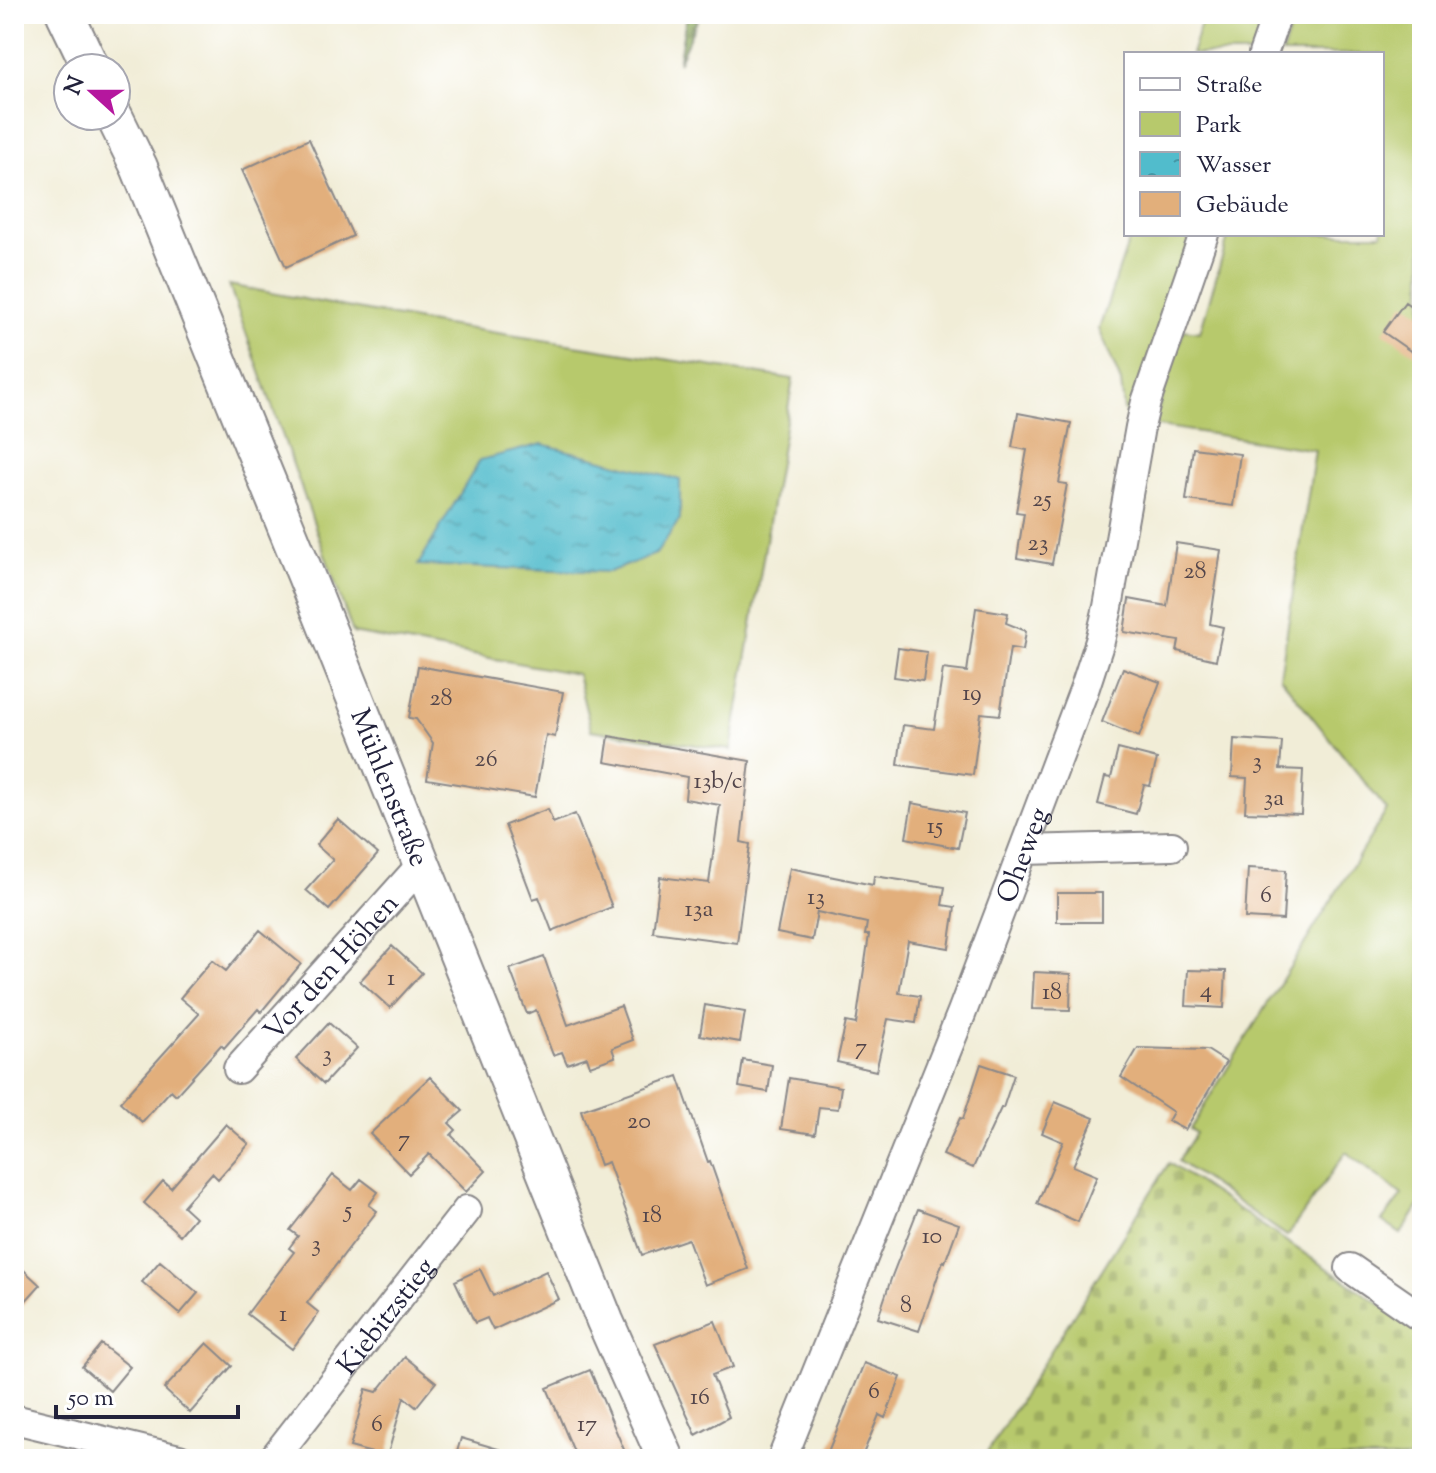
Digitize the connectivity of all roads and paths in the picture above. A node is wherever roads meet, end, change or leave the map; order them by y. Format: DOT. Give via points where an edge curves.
graph roads {
  1 [pos="65,14"];
  2 [pos="1277,14"];
  3 [pos="83,52"];
  4 [pos="1264,52"];
  5 [pos="122,132"];
  6 [pos="1203,236"];
  7 [pos="1172,846"];
  8 [pos="1024,850"];
  9 [pos="421,865"];
  10 [pos="238,1069"];
  11 [pos="467,1210"];
  12 [pos="1350,1268"];
  13 [pos="1422,1318"];
  14 [pos="14,1419"];
  15 [pos="179,1459"];
  16 [pos="273,1459"];
  17 [pos="666,1459"];
  18 [pos="782,1459"];
  1 -- 3 [label="main road"];
  2 -- 4 [label="street"];
  5 -- 9 [label="main road, Mühlenstraße"];
  6 -- 8 [label="street, Oheweg" via="1146,402 1100,641"];
  7 -- 8 [label="street"];
  8 -- 18 [label="street, Oheweg"];
  9 -- 10 [label="street, Vor den Höhen"];
  9 -- 17 [label="main road, Mühlenstraße"];
  11 -- 16 [label="street, Kiebitzstieg"];
  12 -- 13 [label="street"];
  14 -- 15 [label="street"];
}
